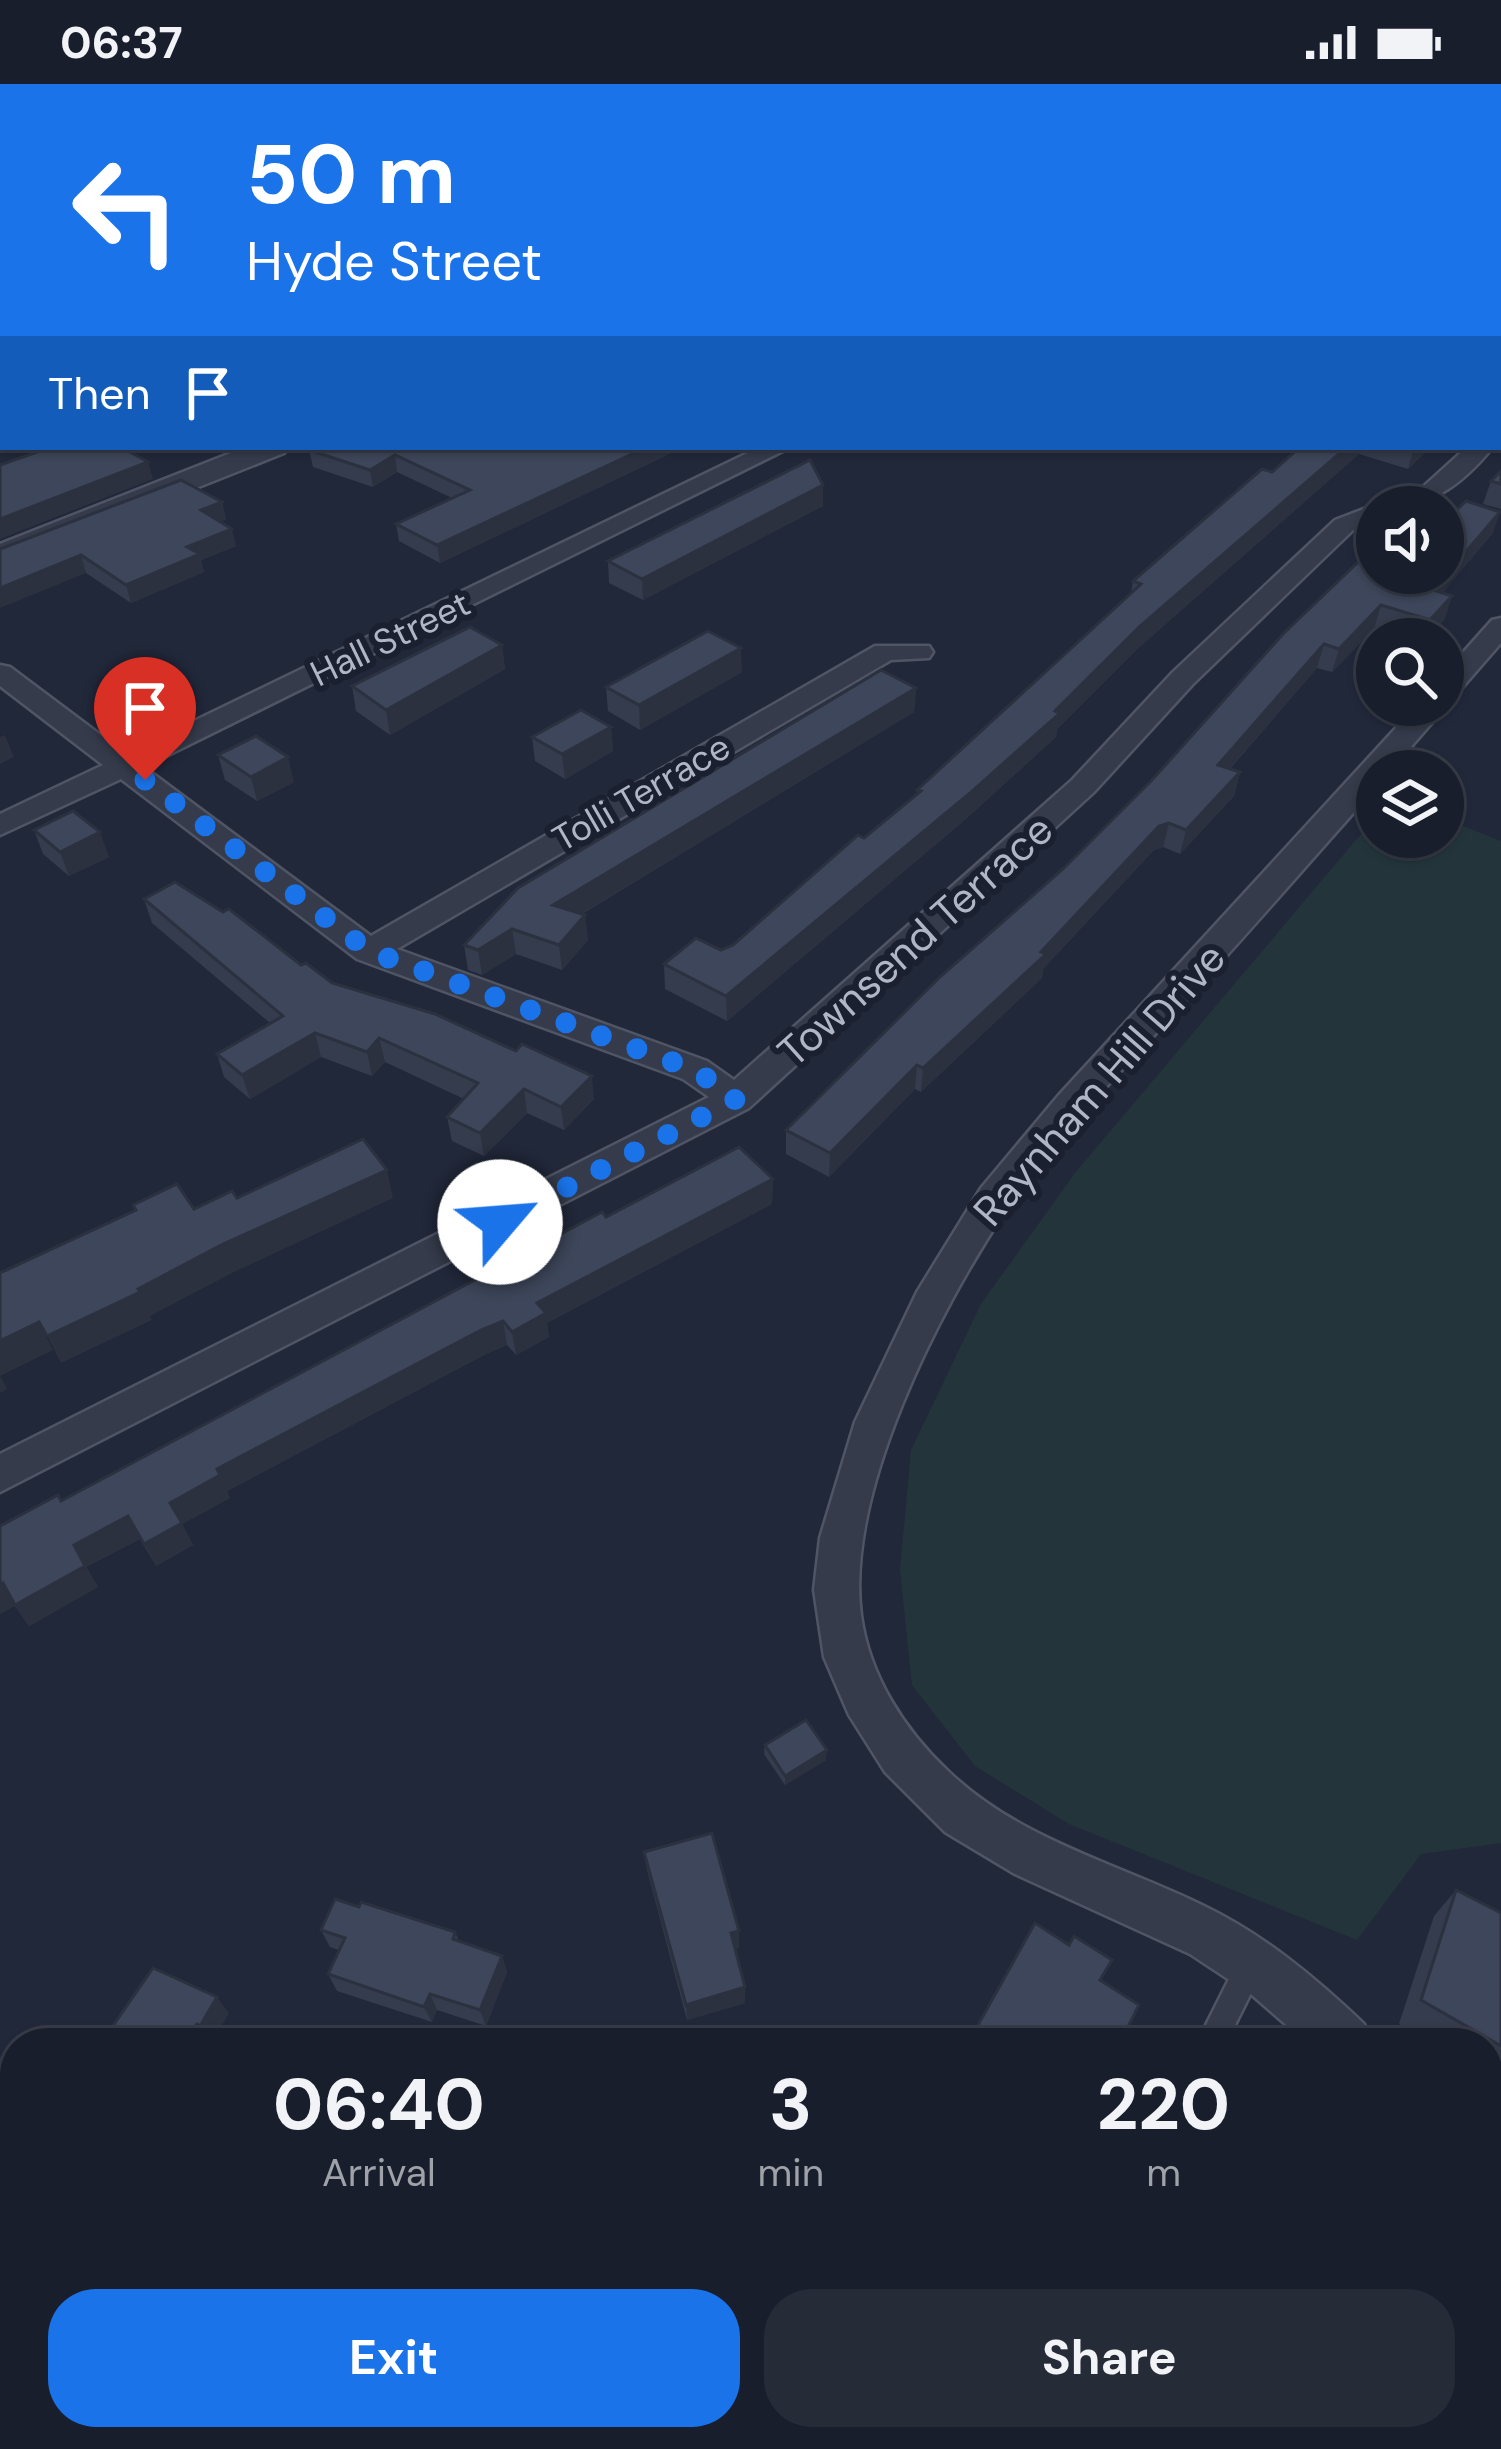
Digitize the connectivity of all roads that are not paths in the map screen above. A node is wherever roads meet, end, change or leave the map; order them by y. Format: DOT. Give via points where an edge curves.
graph roads {
  1 [pos="265,450"];
  2 [pos="773,450"];
  3 [pos="1478,450"];
  4 [pos="1438,486"];
  5 [pos="1356,520"];
  6 [pos="0,556"];
  7 [pos="1501,626"];
  8 [pos="919,652"];
  9 [pos="1464,668"];
  10 [pos="0,673"];
  11 [pos="1413,726"];
  12 [pos="127,767"];
  13 [pos="0,826"];
  14 [pos="369,951"];
  15 [pos="736,1099"];
  16 [pos="0,1474"];
  17 [pos="1252,1962"];
  18 [pos="1219,2028"];
  19 [pos="1328,2028"];
  1 -- 6 [label="street"];
  2 -- 12 [label="street, Hall Street"];
  3 -- 4 [label="street"];
  5 -- 15 [label="street, Townsend Terrace" via="1183,678 1083,786"];
  7 -- 9 [label="street"];
  8 -- 14 [label="street, Tolli Terrace" via="885,652"];
  10 -- 12 [label="street"];
  11 -- 17 [label="street, Raynham Hill Drive" via="1024,1158 948,1266 866,1459 837,1590 845,1652 862,1693 902,1756 957,1814 1021,1854 1188,1925"];
  12 -- 13 [label="street, Hall Street"];
  12 -- 14 [label="street"];
  14 -- 15 [label="street" via="695,1070"];
  15 -- 16 [label="street, Townsend Terrace"];
  17 -- 18 [label="lane"];
  17 -- 19 [label="street, Raynham Hill Drive"];
}
